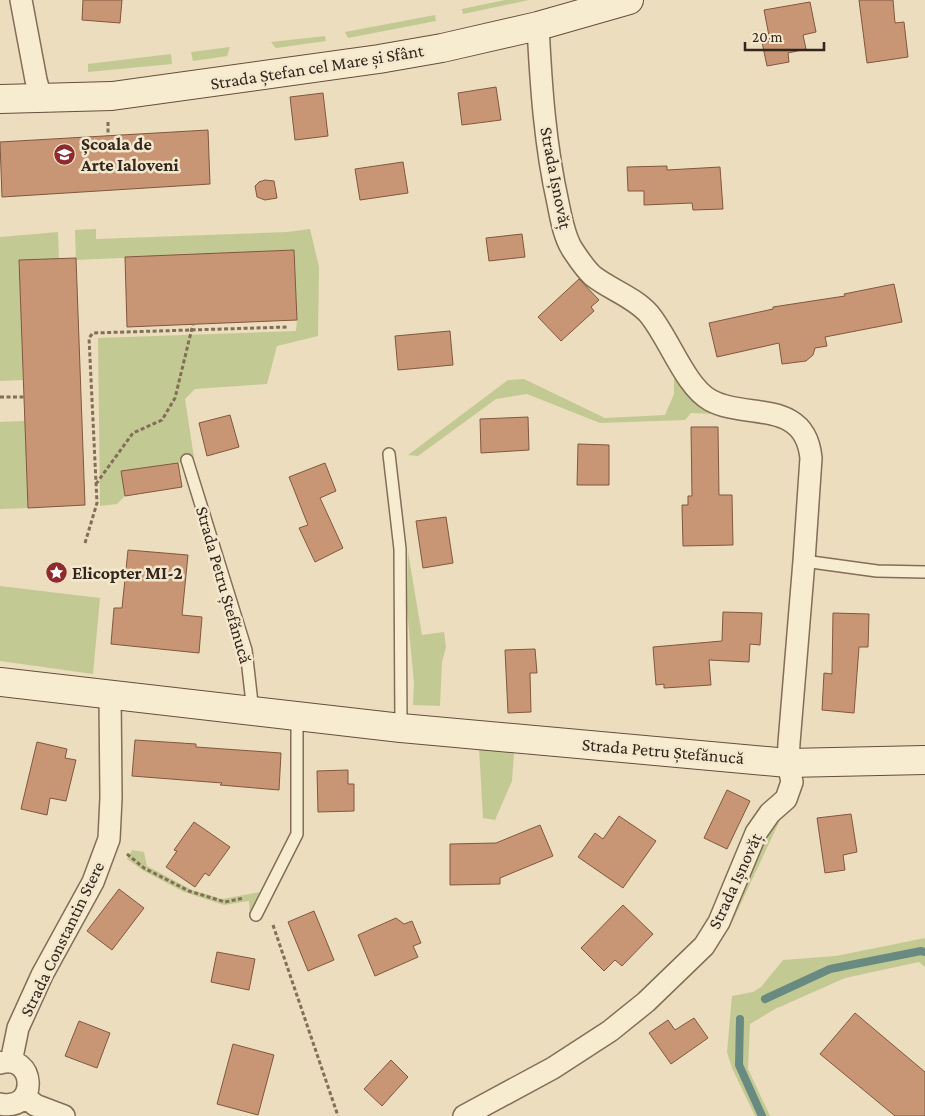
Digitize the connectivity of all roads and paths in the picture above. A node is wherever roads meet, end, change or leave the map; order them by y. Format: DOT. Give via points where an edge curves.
graph roads {
  1 [pos="21,0"];
  2 [pos="628,0"];
  3 [pos="538,26"];
  4 [pos="41,98"];
  5 [pos="0,99"];
  6 [pos="193,324"];
  7 [pos="288,328"];
  8 [pos="192,330"];
  9 [pos="0,397"];
  10 [pos="24,397"];
  11 [pos="389,454"];
  12 [pos="186,460"];
  13 [pos="96,484"];
  14 [pos="84,543"];
  15 [pos="804,561"];
  16 [pos="925,572"];
  17 [pos="0,682"];
  18 [pos="110,695"];
  19 [pos="253,712"];
  20 [pos="297,717"];
  21 [pos="401,728"];
  22 [pos="925,760"];
  23 [pos="788,762"];
  24 [pos="109,839"];
  25 [pos="264,898"];
  26 [pos="256,915"];
  27 [pos="5,1062"];
  28 [pos="25,1096"];
  29 [pos="0,1104"];
  30 [pos="64,1116"];
  31 [pos="338,1116"];
  32 [pos="464,1116"];
  1 -- 4 [label="street"];
  2 -- 3 [label="main road, Strada Ștefan cel Mare și Sfânt"];
  3 -- 4 [label="main road, Strada Ștefan cel Mare și Sfânt" via="424,51 217,82 112,96"];
  3 -- 15 [label="street, Strada Ișnovăț" via="542,100 552,178 571,248 593,276 647,312 694,387 704,396 726,406 777,415 794,423 803,433 810,444 811,458"];
  4 -- 5 [label="main road, Strada Ștefan cel Mare și Sfânt"];
  6 -- 8 [label="path"];
  7 -- 8 [label="path"];
  8 -- 13 [label="path" via="175,398 162,420 133,433"];
  8 -- 13 [label="path" via="101,332 93,333 89,338"];
  9 -- 10 [label="path"];
  11 -- 21 [label="lane" via="400,549"];
  12 -- 19 [label="lane, Strada Petru Ștefănucă" via="246,650"];
  13 -- 14 [label="path" via="97,503"];
  15 -- 16 [label="lane"];
  15 -- 23 [label="street, Strada Ișnovăț"];
  17 -- 18 [label="main road, Strada Petru Ștefănucă"];
  18 -- 19 [label="main road, Strada Petru Ștefănucă"];
  18 -- 24 [label="street, Strada Constantin Stere"];
  19 -- 20 [label="main road, Strada Petru Ștefănucă"];
  20 -- 21 [label="main road, Strada Petru Ștefănucă"];
  20 -- 25 [label="lane" via="297,834"];
  21 -- 23 [label="main road, Strada Petru Ștefănucă"];
  22 -- 23 [label="main road, Strada Petru Ștefănucă"];
  23 -- 32 [label="street, Strada Ișnovăț" via="792,782 786,799 770,813 756,833 719,922 704,946 610,1032 553,1068"];
  24 -- 25 [label="path" via="144,868 189,891 225,902"];
  24 -- 27 [label="street, Strada Constantin Stere" via="93,882 42,976"];
  25 -- 26 [label="lane"];
  25 -- 31 [label="path"];
  27 -- 28 [label="street, Strada Constantin Stere" via="23,1068 27,1074 29,1082"];
  28 -- 29 [label="street" via="13,1104"];
  28 -- 30 [label="street"];
}
